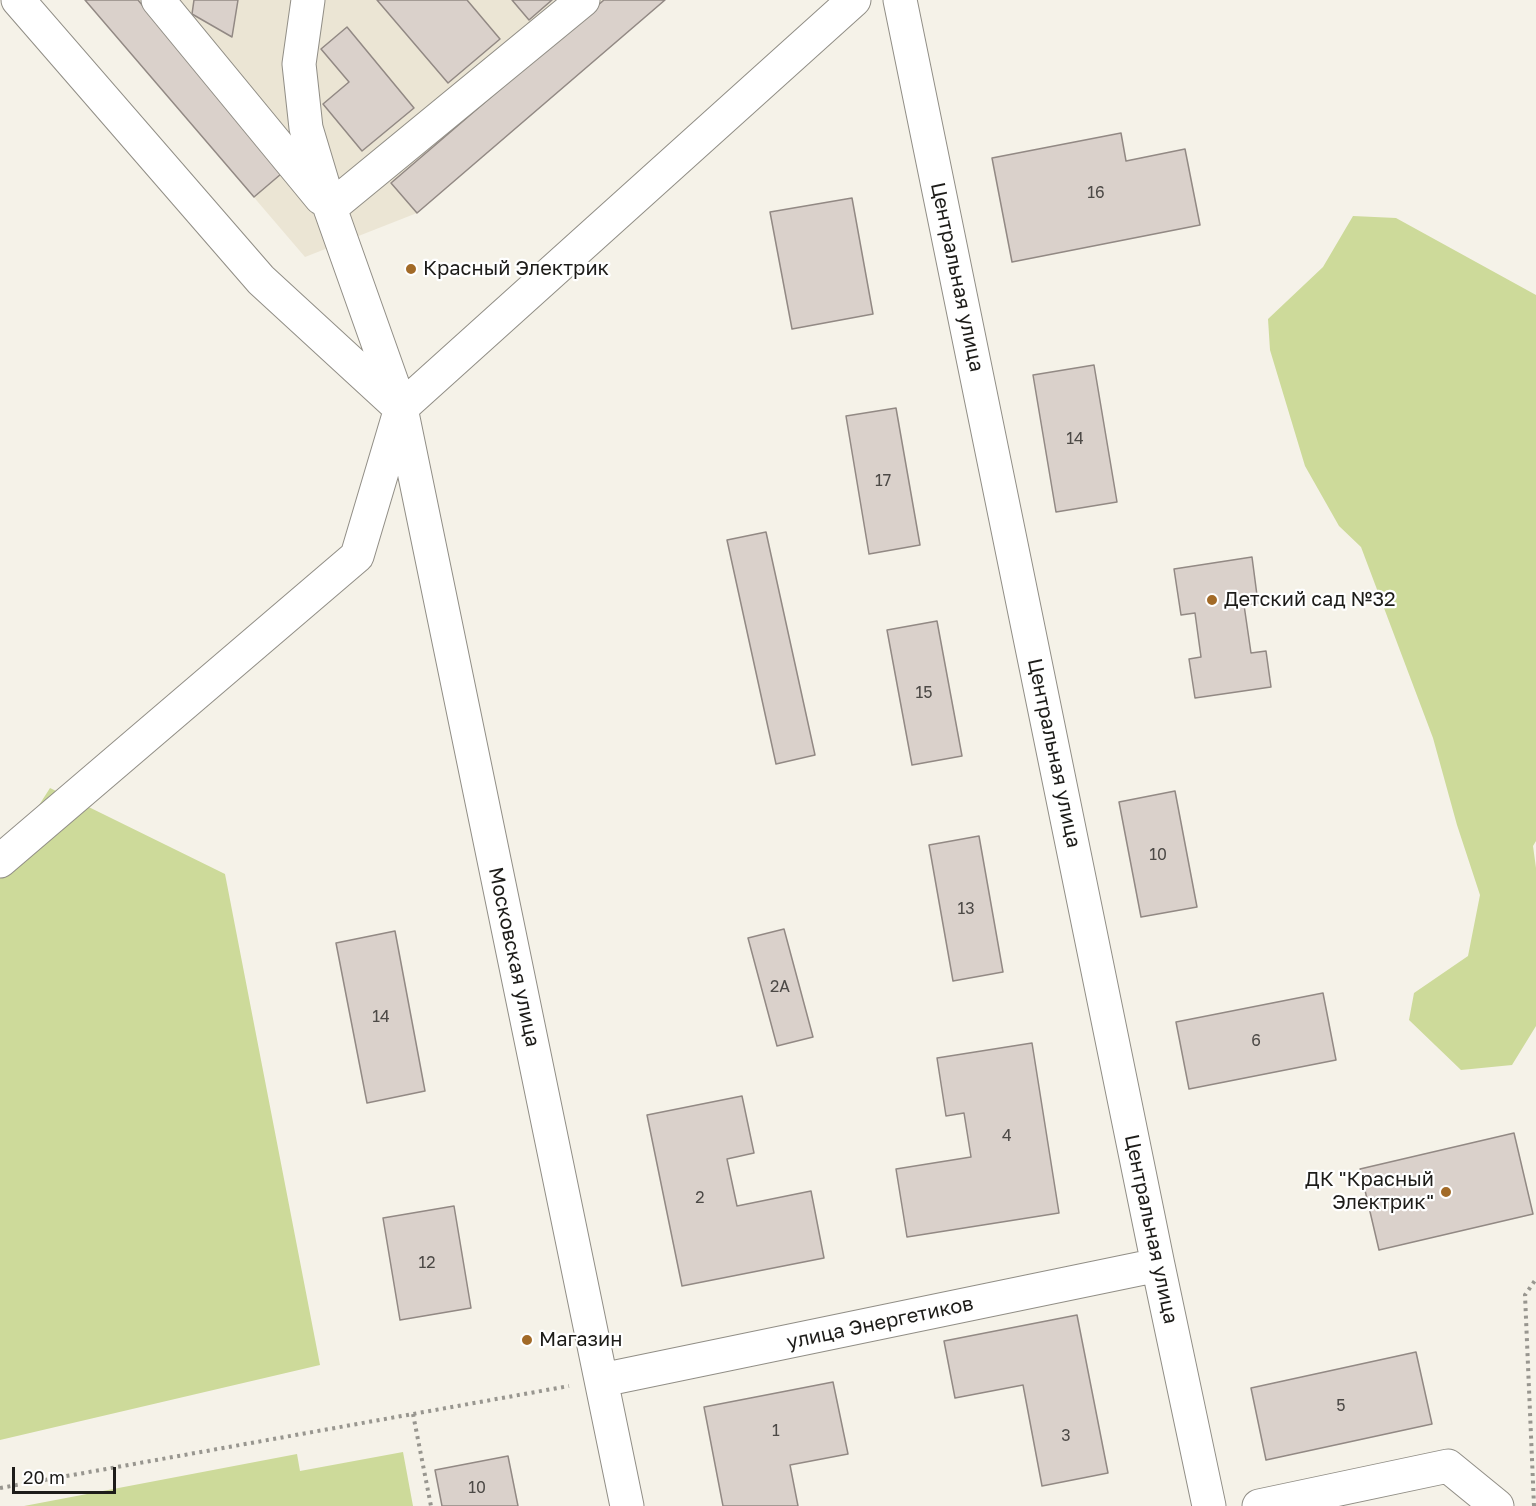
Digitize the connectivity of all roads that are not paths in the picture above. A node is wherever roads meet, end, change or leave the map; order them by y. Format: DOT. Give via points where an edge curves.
graph roads {
  1 [pos="18,0"];
  2 [pos="158,0"];
  3 [pos="308,0"];
  4 [pos="583,0"];
  5 [pos="854,0"];
  6 [pos="900,0"];
  7 [pos="181,13"];
  8 [pos="330,208"];
  9 [pos="401,408"];
  10 [pos="0,861"];
  11 [pos="1158,1265"];
  12 [pos="602,1380"];
  13 [pos="627,1506"];
  14 [pos="1209,1506"];
  15 [pos="1259,1506"];
  16 [pos="1497,1506"];
  1 -- 9 [label="street" via="261,280"];
  2 -- 7 [label="street"];
  3 -- 8 [label="street, Московская улица" via="299,64 306,128"];
  4 -- 8 [label="street"];
  5 -- 9 [label="street"];
  6 -- 11 [label="street, Центральная улица"];
  7 -- 8 [label="street"];
  8 -- 9 [label="street, Московская улица"];
  9 -- 10 [label="street" via="357,556"];
  9 -- 12 [label="street, Московская улица"];
  11 -- 12 [label="street, улица Энергетиков"];
  11 -- 14 [label="street, Центральная улица"];
  12 -- 13 [label="street, Московская улица"];
  15 -- 16 [label="street" via="1448,1466"];
}
